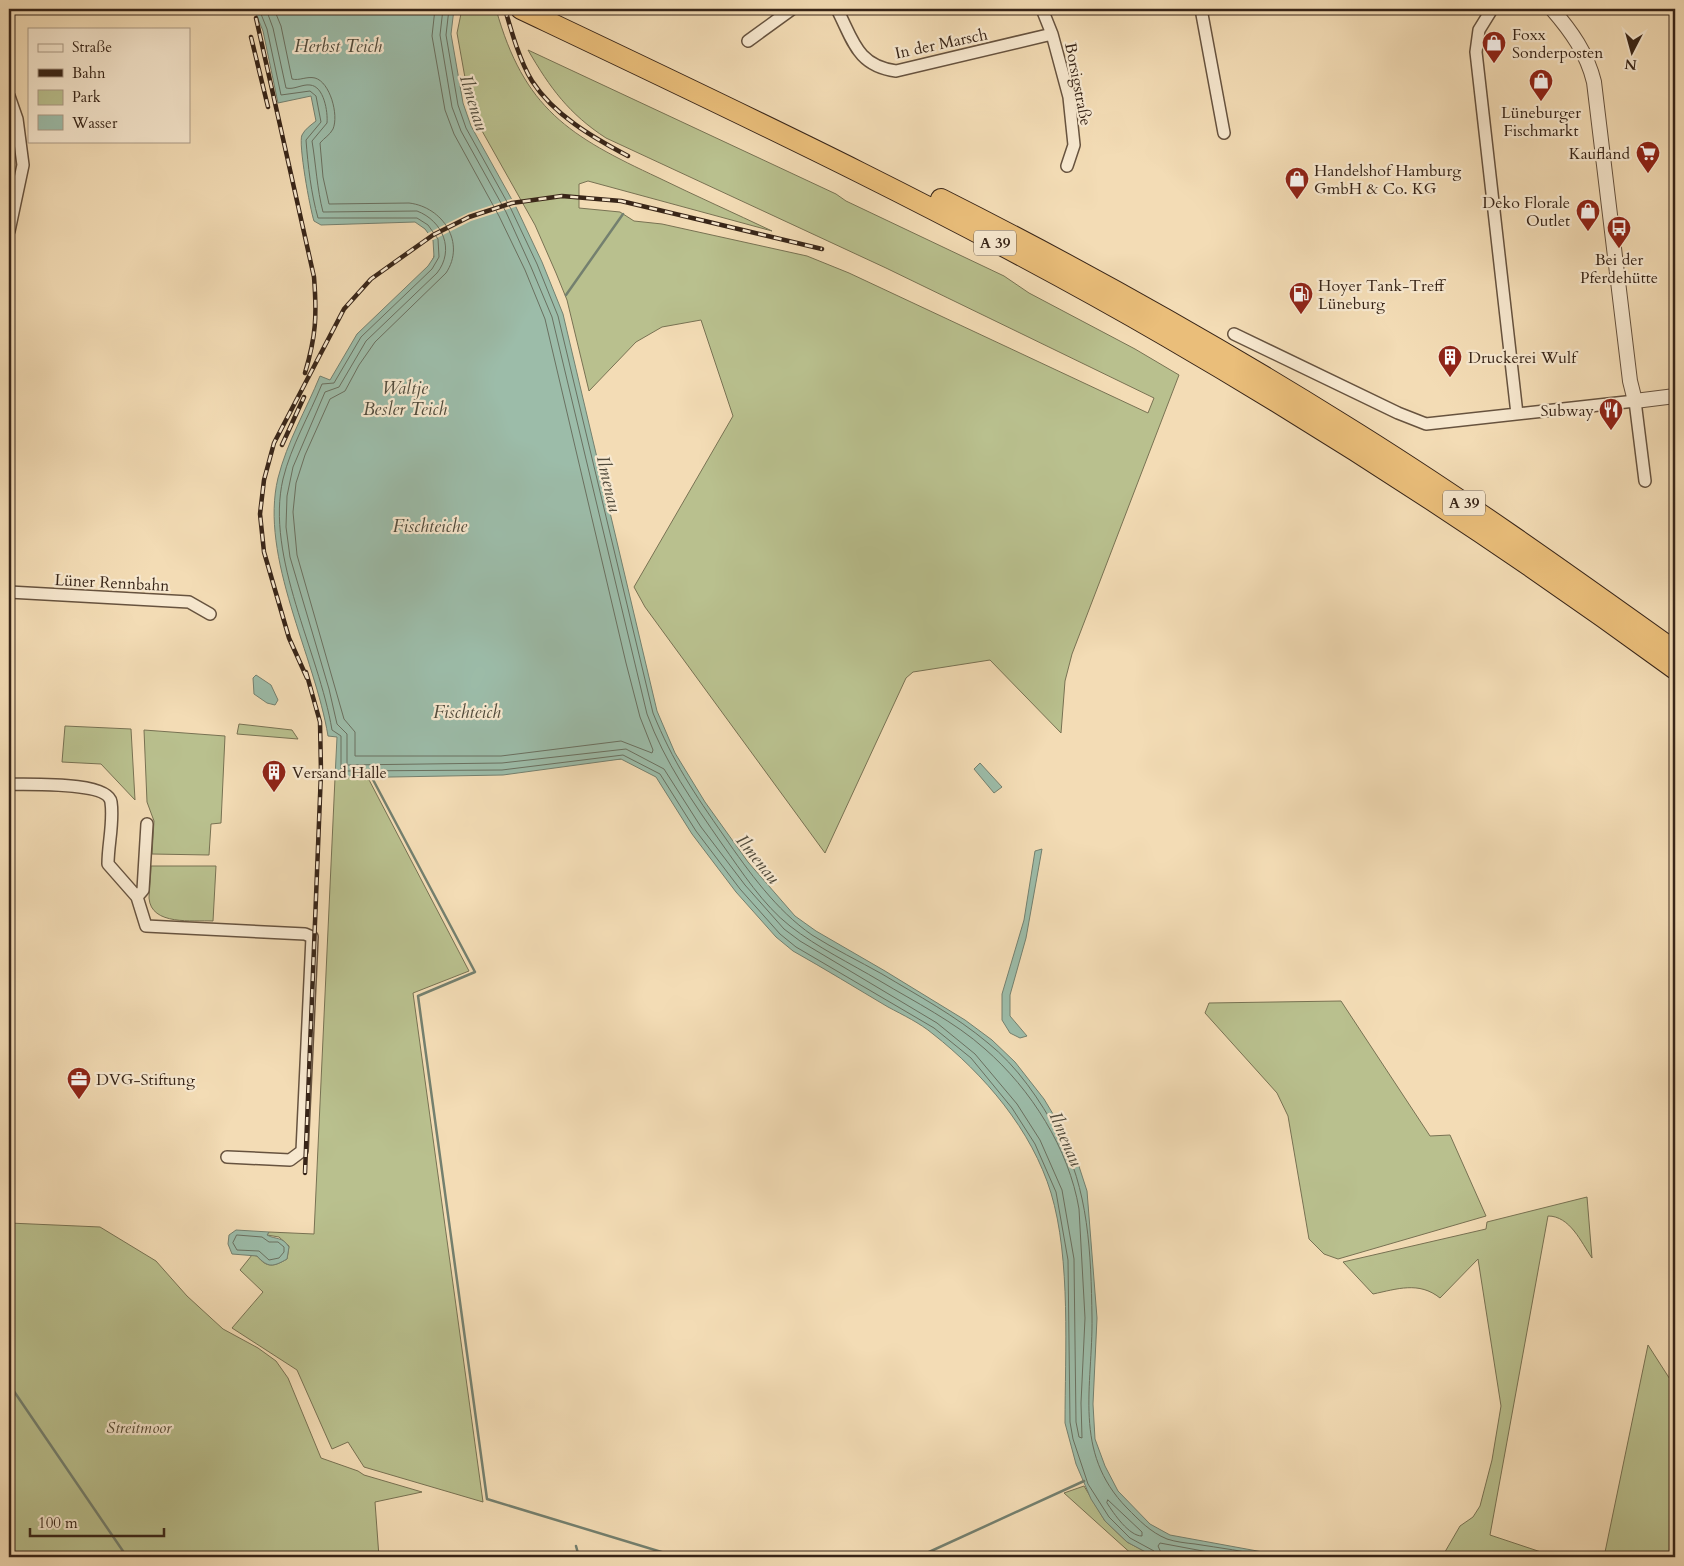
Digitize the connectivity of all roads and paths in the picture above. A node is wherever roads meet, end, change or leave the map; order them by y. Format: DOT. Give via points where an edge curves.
graph roads {
  1 [pos="792,9"];
  2 [pos="837,9"];
  3 [pos="1042,9"];
  4 [pos="1202,9"];
  5 [pos="1492,9"];
  6 [pos="1552,9"];
  7 [pos="535,11"];
  8 [pos="1052,34"];
  9 [pos="748,41"];
  10 [pos="9,96"];
  11 [pos="1224,133"];
  12 [pos="1066,166"];
  13 [pos="9,231"];
  14 [pos="1234,334"];
  15 [pos="1675,396"];
  16 [pos="1635,401"];
  17 [pos="1517,414"];
  18 [pos="1645,481"];
  19 [pos="1583,586"];
  20 [pos="9,592"];
  21 [pos="210,614"];
  22 [pos="1675,638"];
  23 [pos="1643,646"];
  24 [pos="1675,652"];
  25 [pos="1675,669"];
  26 [pos="1675,684"];
  27 [pos="9,784"];
  28 [pos="147,824"];
  29 [pos="137,898"];
  30 [pos="227,1157"];
  1 -- 9 [label="street"];
  2 -- 8 [label="street, In der Marsch" via="866,61 884,70 896,71"];
  3 -- 8 [label="street, Borsigstraße"];
  4 -- 11 [label="street"];
  5 -- 17 [label="street" via="1479,30 1476,52"];
  6 -- 16 [label="street" via="1580,44 1594,82 1630,382"];
  7 -- 19 [label="highway, A 39" via="861,159 1114,289 1343,424"];
  7 -- 23 [label="highway, A 39" via="1008,249 1164,335 1336,436"];
  8 -- 12 [label="street, Borsigstraße" via="1068,97 1074,145"];
  10 -- 13 [label="street" via="23,165"];
  14 -- 17 [label="street" via="1418,422 1426,424"];
  15 -- 16 [label="street"];
  16 -- 17 [label="street"];
  16 -- 18 [label="street"];
  19 -- 22 [label="highway"];
  19 -- 24 [label="highway, A 39"];
  20 -- 21 [label="street, Lüner Rennbahn" via="189,602"];
  23 -- 25 [label="highway, A 39"];
  23 -- 26 [label="highway"];
  27 -- 29 [label="street" via="90,787 104,791 111,800 108,864"];
  28 -- 29 [label="street" via="143,890"];
  29 -- 30 [label="street" via="146,926 306,934 312,937 302,1151 290,1160"];
}
